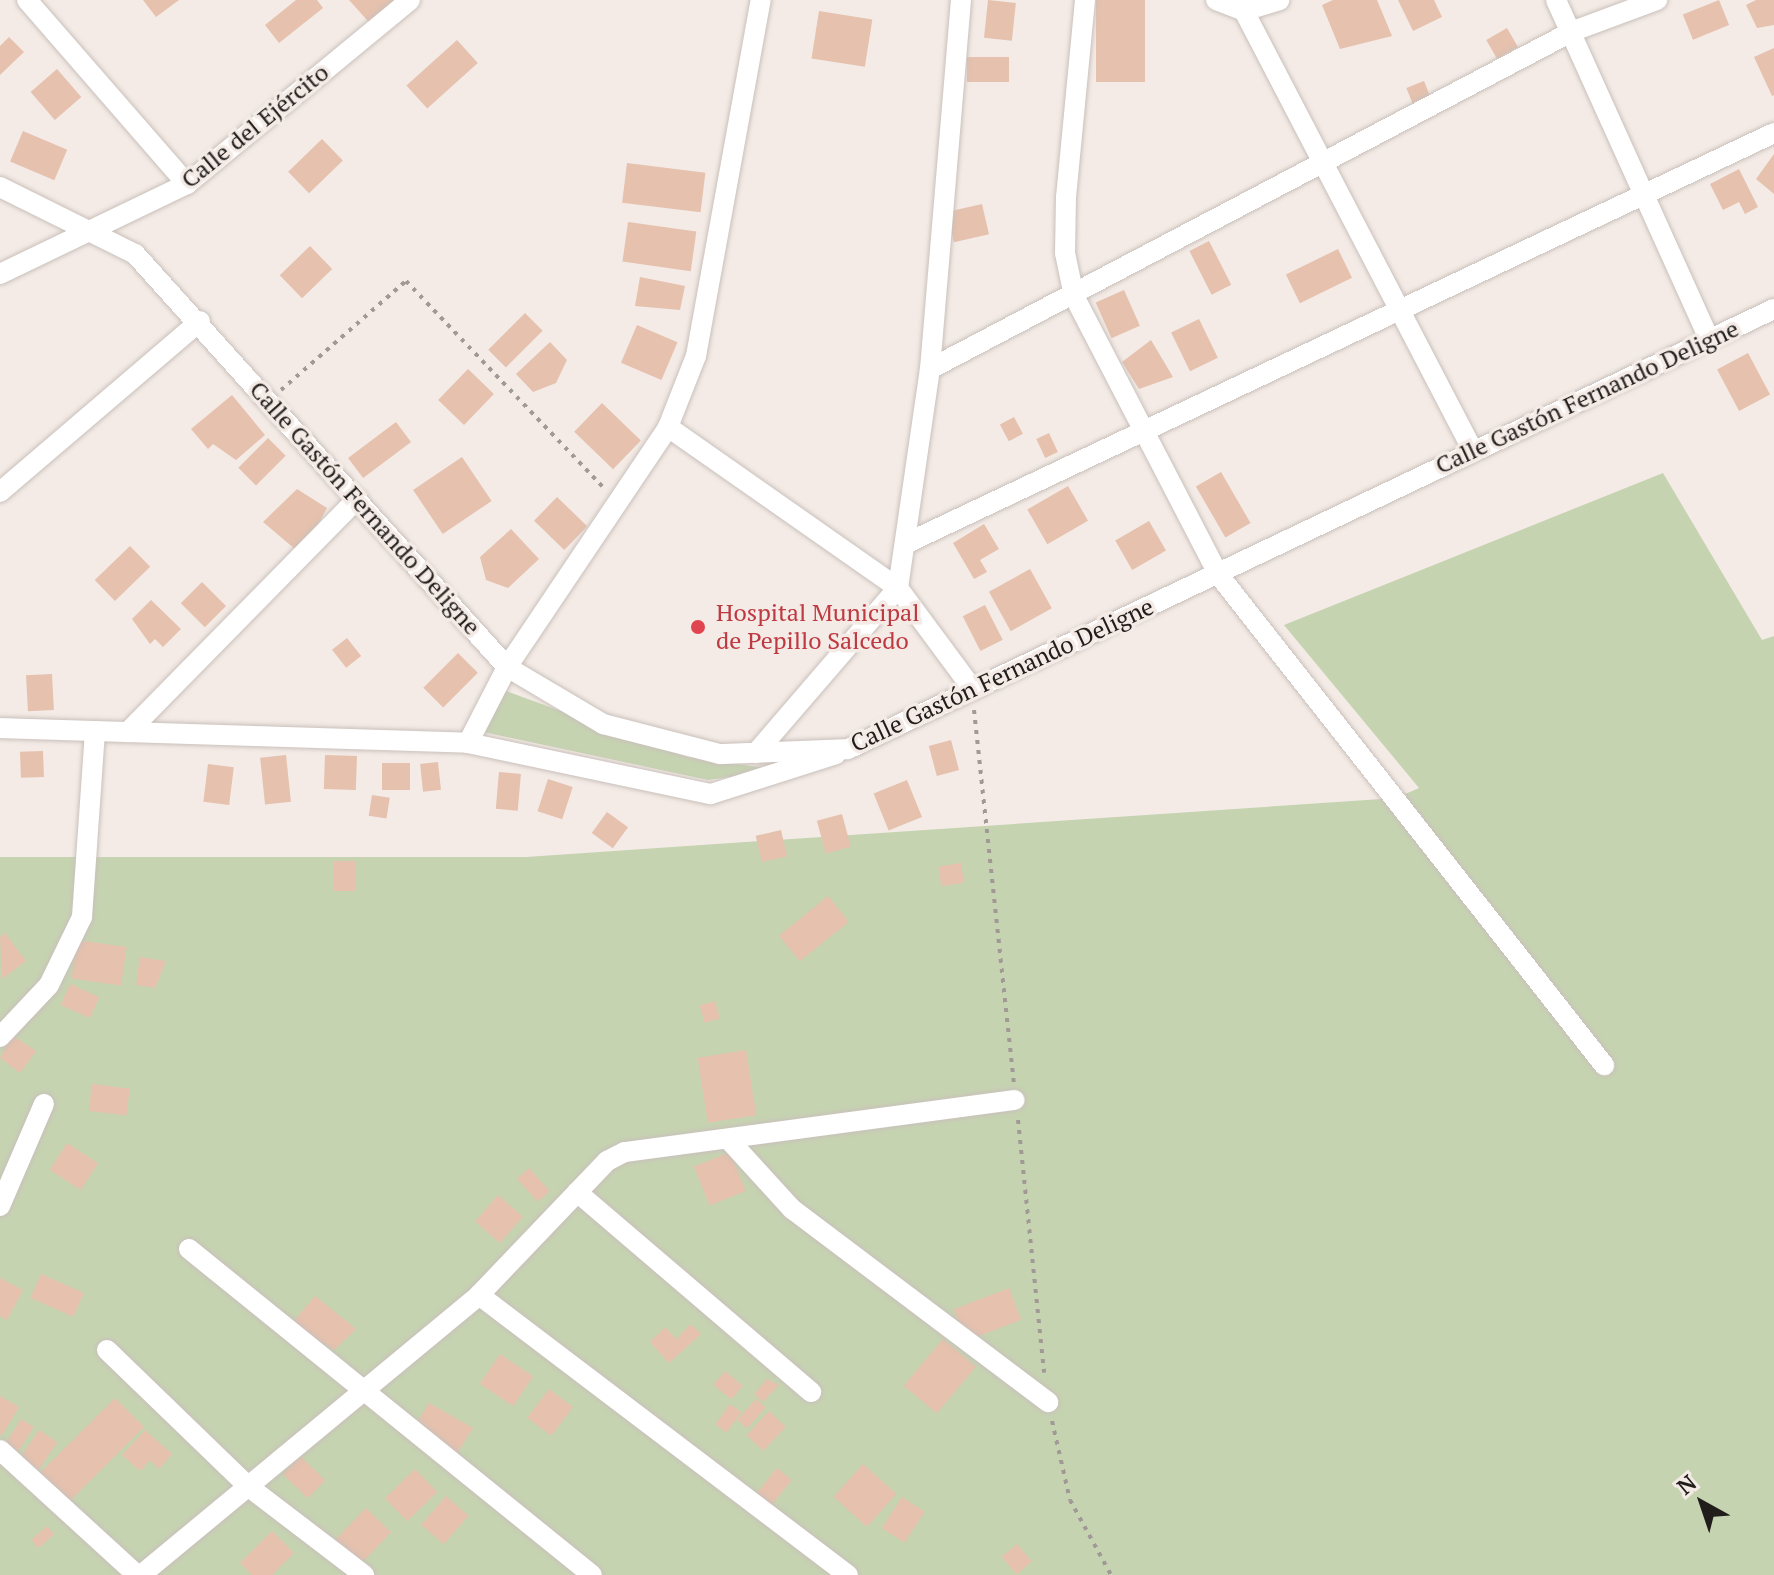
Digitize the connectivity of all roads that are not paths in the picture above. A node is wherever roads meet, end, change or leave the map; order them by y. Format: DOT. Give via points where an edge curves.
graph roads {
  1 [pos="410,0"];
  2 [pos="761,0"];
  3 [pos="961,0"];
  4 [pos="1085,0"];
  5 [pos="1216,0"];
  6 [pos="1279,0"];
  7 [pos="1556,0"];
  8 [pos="1657,0"];
  9 [pos="32,2"];
  10 [pos="1244,11"];
  11 [pos="1571,32"];
  12 [pos="1774,133"];
  13 [pos="1322,160"];
  14 [pos="187,184"];
  15 [pos="0,187"];
  16 [pos="1644,194"];
  17 [pos="98,230"];
  18 [pos="0,274"];
  19 [pos="1074,296"];
  20 [pos="1774,309"];
  21 [pos="1400,310"];
  22 [pos="200,321"];
  23 [pos="1709,339"];
  24 [pos="930,369"];
  25 [pos="668,427"];
  26 [pos="1144,431"];
  27 [pos="1473,451"];
  28 [pos="0,492"];
  29 [pos="357,499"];
  30 [pos="907,543"];
  31 [pos="1218,574"];
  32 [pos="898,588"];
  33 [pos="507,667"];
  34 [pos="972,688"];
  35 [pos="0,728"];
  36 [pos="95,731"];
  37 [pos="128,732"];
  38 [pos="468,743"];
  39 [pos="848,749"];
  40 [pos="756,753"];
  41 [pos="0,1037"];
  42 [pos="1604,1065"];
  43 [pos="1015,1100"];
  44 [pos="44,1104"];
  45 [pos="728,1139"];
  46 [pos="577,1192"];
  47 [pos="0,1206"];
  48 [pos="189,1249"];
  49 [pos="479,1295"];
  50 [pos="107,1350"];
  51 [pos="365,1392"];
  52 [pos="811,1392"];
  53 [pos="1048,1402"];
  54 [pos="0,1450"];
  55 [pos="249,1487"];
  56 [pos="139,1575"];
  57 [pos="364,1575"];
  58 [pos="592,1575"];
  59 [pos="848,1575"];
  1 -- 14 [label="street, Calle del Ejército"];
  2 -- 25 [label="street" via="696,356"];
  3 -- 24 [label="street"];
  4 -- 19 [label="street" via="1066,197 1065,253"];
  5 -- 10 [label="street"];
  6 -- 10 [label="street"];
  7 -- 11 [label="street"];
  8 -- 11 [label="street"];
  9 -- 14 [label="street"];
  10 -- 13 [label="street"];
  11 -- 13 [label="street"];
  11 -- 16 [label="street"];
  12 -- 16 [label="street"];
  13 -- 19 [label="street"];
  13 -- 21 [label="street"];
  14 -- 17 [label="street, Calle del Ejército"];
  15 -- 17 [label="street, Calle Gastón Fernando Deligne"];
  16 -- 21 [label="street"];
  16 -- 23 [label="street"];
  17 -- 18 [label="street, Calle del Ejército"];
  17 -- 22 [label="street, Calle Gastón Fernando Deligne" via="135,254"];
  19 -- 24 [label="street"];
  19 -- 26 [label="street"];
  20 -- 23 [label="street, Calle Gastón Fernando Deligne"];
  21 -- 26 [label="street"];
  21 -- 27 [label="street"];
  22 -- 28 [label="street"];
  22 -- 29 [label="street, Calle Gastón Fernando Deligne"];
  23 -- 27 [label="street, Calle Gastón Fernando Deligne"];
  24 -- 30 [label="street"];
  25 -- 32 [label="street"];
  25 -- 33 [label="street"];
  26 -- 30 [label="street"];
  26 -- 31 [label="street"];
  27 -- 31 [label="street, Calle Gastón Fernando Deligne"];
  29 -- 33 [label="street, Calle Gastón Fernando Deligne"];
  29 -- 37 [label="street"];
  30 -- 32 [label="street"];
  31 -- 34 [label="street, Calle Gastón Fernando Deligne"];
  31 -- 42 [label="street"];
  32 -- 34 [label="street"];
  32 -- 40 [label="street"];
  33 -- 38 [label="street"];
  33 -- 40 [label="street, Calle Gastón Fernando Deligne" via="603,724 720,754"];
  34 -- 39 [label="street, Calle Gastón Fernando Deligne"];
  35 -- 36 [label="street"];
  36 -- 37 [label="street"];
  36 -- 41 [label="street" via="82,917 49,985"];
  37 -- 38 [label="street"];
  38 -- 39 [label="street" via="711,794 785,776"];
  39 -- 40 [label="street, Calle Gastón Fernando Deligne"];
  43 -- 45 [label="street"];
  44 -- 47 [label="street"];
  45 -- 46 [label="street" via="625,1152"];
  45 -- 53 [label="street" via="792,1209"];
  46 -- 49 [label="street"];
  46 -- 52 [label="street"];
  48 -- 51 [label="street"];
  49 -- 51 [label="street"];
  49 -- 59 [label="street"];
  50 -- 55 [label="street"];
  51 -- 55 [label="street"];
  51 -- 58 [label="street"];
  54 -- 56 [label="street"];
  55 -- 56 [label="street"];
  55 -- 57 [label="street"];
}
